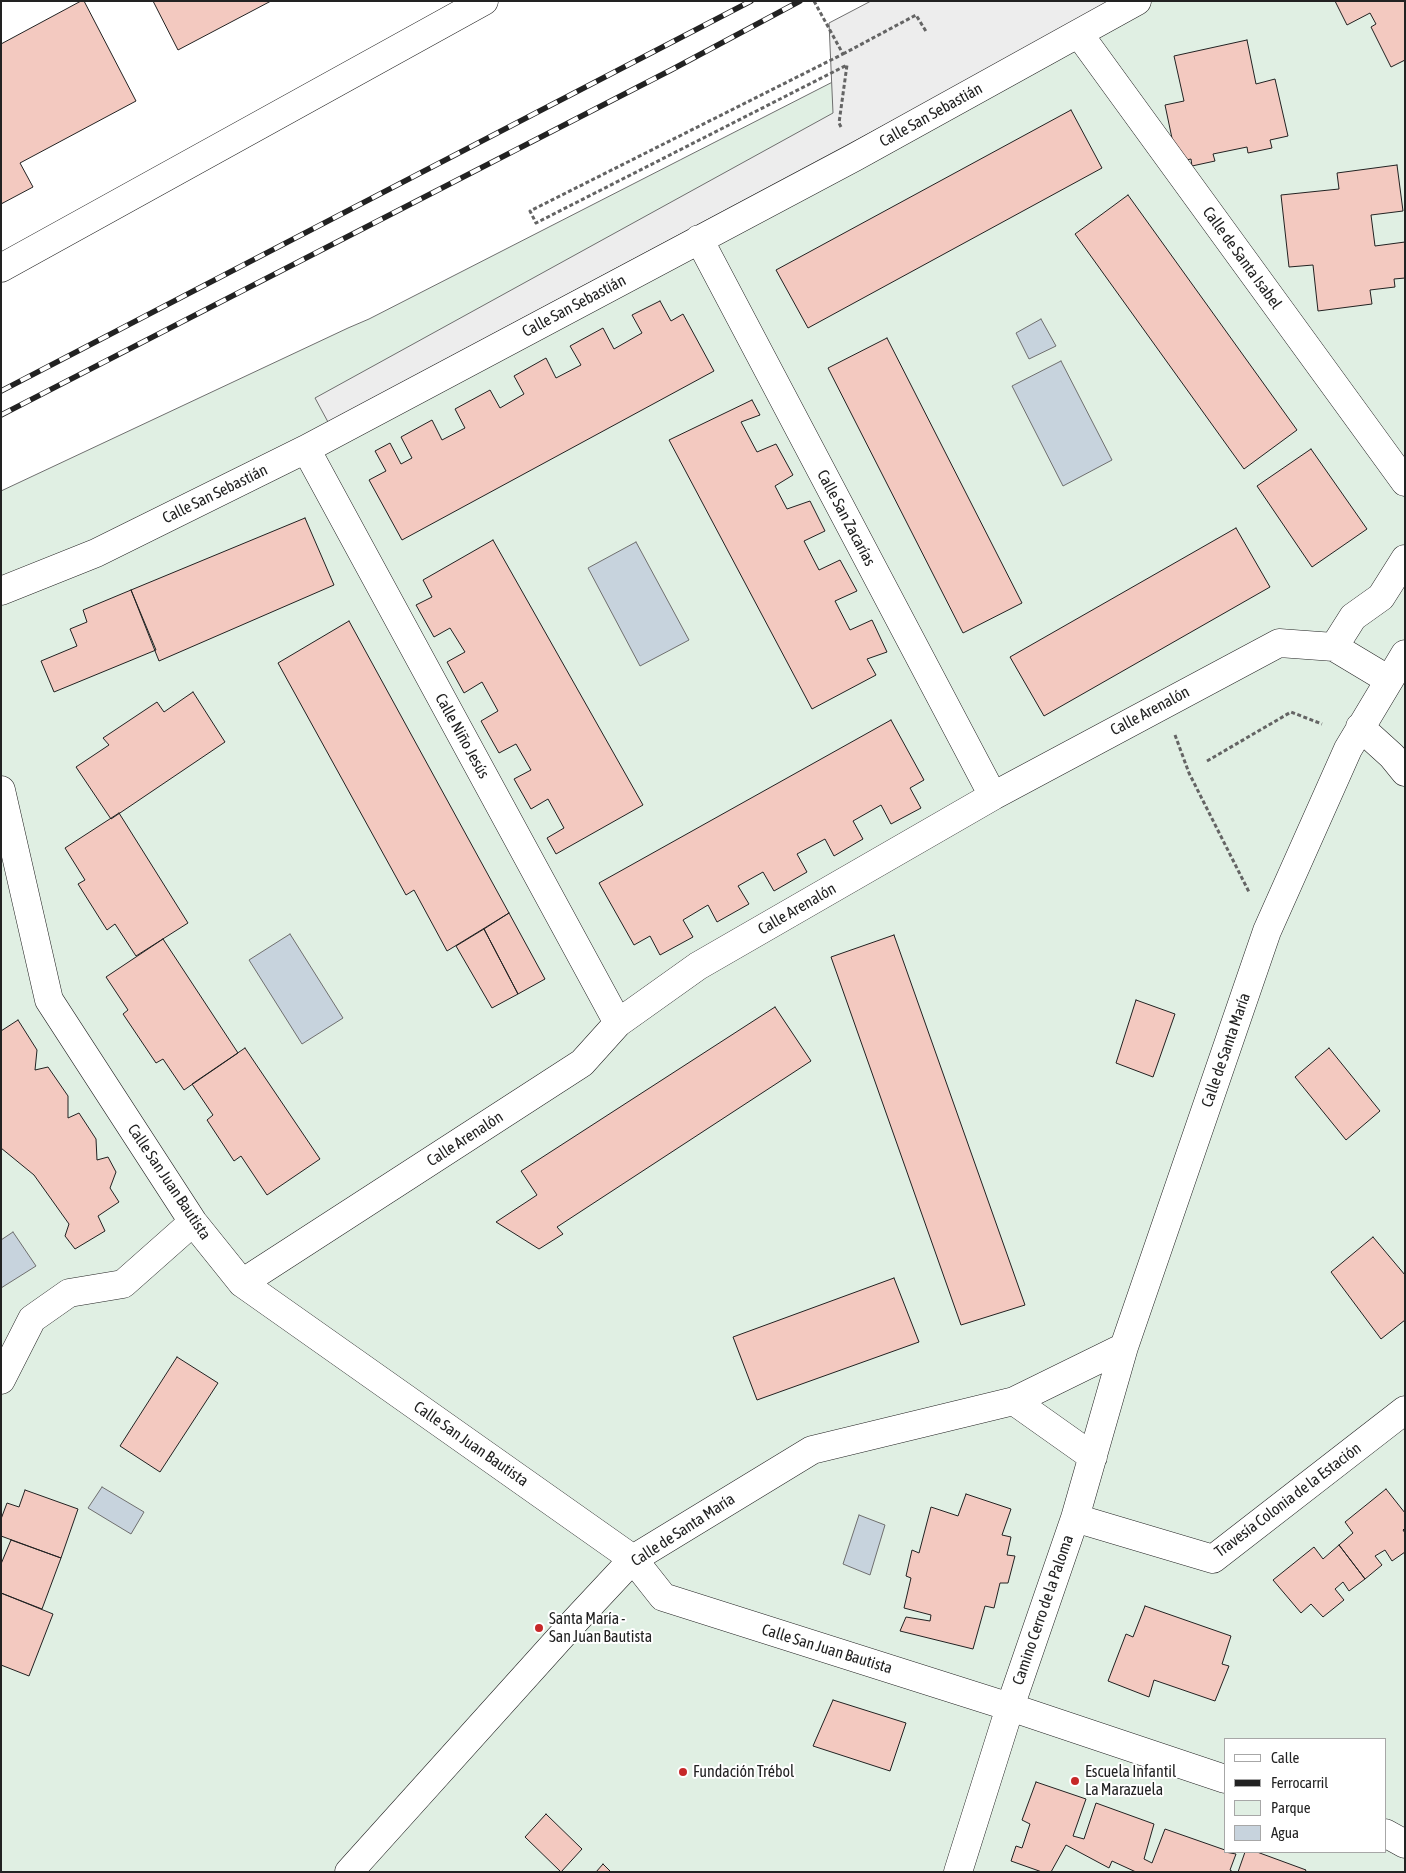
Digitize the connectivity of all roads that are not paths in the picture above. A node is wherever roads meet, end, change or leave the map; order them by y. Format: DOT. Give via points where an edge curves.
graph roads {
  1 [pos="484,1"];
  2 [pos="1137,1"];
  3 [pos="1079,34"];
  4 [pos="699,239"];
  5 [pos="1,268"];
  6 [pos="306,449"];
  7 [pos="1405,482"];
  8 [pos="1405,559"];
  9 [pos="1,591"];
  10 [pos="1334,647"];
  11 [pos="1405,654"];
  12 [pos="1389,680"];
  13 [pos="1360,727"];
  14 [pos="1405,772"];
  15 [pos="1,790"];
  16 [pos="993,796"];
  17 [pos="618,1022"];
  18 [pos="193,1222"];
  19 [pos="242,1282"];
  20 [pos="1124,1347"];
  21 [pos="1,1380"];
  22 [pos="1014,1401"];
  23 [pos="1405,1410"];
  24 [pos="1093,1457"];
  25 [pos="1075,1518"];
  26 [pos="634,1559"];
  27 [pos="1010,1707"];
  28 [pos="1224,1779"];
  29 [pos="1386,1833"];
  30 [pos="1405,1844"];
  31 [pos="350,1872"];
  32 [pos="958,1872"];
  1 -- 5 [label="street"];
  2 -- 3 [label="street, Calle San Sebastián"];
  3 -- 4 [label="street, Calle San Sebastián"];
  3 -- 7 [label="street, Calle de Santa Isabel"];
  4 -- 6 [label="street, Calle San Sebastián"];
  4 -- 16 [label="street, Calle San Zacarías"];
  6 -- 9 [label="street, Calle San Sebastián" via="96,553"];
  6 -- 17 [label="street, Calle Niño Jesús"];
  8 -- 10 [label="street" via="1381,597 1353,617"];
  10 -- 12 [label="street, Calle Arenalón"];
  10 -- 16 [label="street, Calle Arenalón" via="1279,642"];
  11 -- 12 [label="street, Calle de Santa María"];
  12 -- 13 [label="street, Calle de Santa María"];
  13 -- 14 [label="street"];
  13 -- 20 [label="street, Calle de Santa María" via="1267,931"];
  15 -- 18 [label="street, Calle San Juan Bautista" via="49,1000"];
  16 -- 17 [label="street, Calle Arenalón" via="698,966"];
  17 -- 19 [label="street, Calle Arenalón" via="582,1063"];
  18 -- 19 [label="street, Calle San Juan Bautista"];
  18 -- 21 [label="street" via="123,1284 69,1293 32,1319"];
  19 -- 26 [label="street, Calle San Juan Bautista"];
  20 -- 22 [label="street, Calle de Santa María"];
  20 -- 24 [label="street, Camino Cerro de la Paloma"];
  22 -- 24 [label="street"];
  22 -- 26 [label="street, Calle de Santa María" via="812,1450"];
  23 -- 25 [label="street, Travesía Colonia de la Estación" via="1213,1559"];
  24 -- 25 [label="street, Camino Cerro de la Paloma"];
  25 -- 27 [label="street, Camino Cerro de la Paloma"];
  26 -- 27 [label="street, Calle San Juan Bautista" via="663,1598"];
  26 -- 31 [label="street, Calle de Santa María"];
  27 -- 28 [label="street, Calle San Juan Bautista"];
  27 -- 32 [label="street, Camino Cerro de la Paloma"];
  29 -- 30 [label="street"];
}
